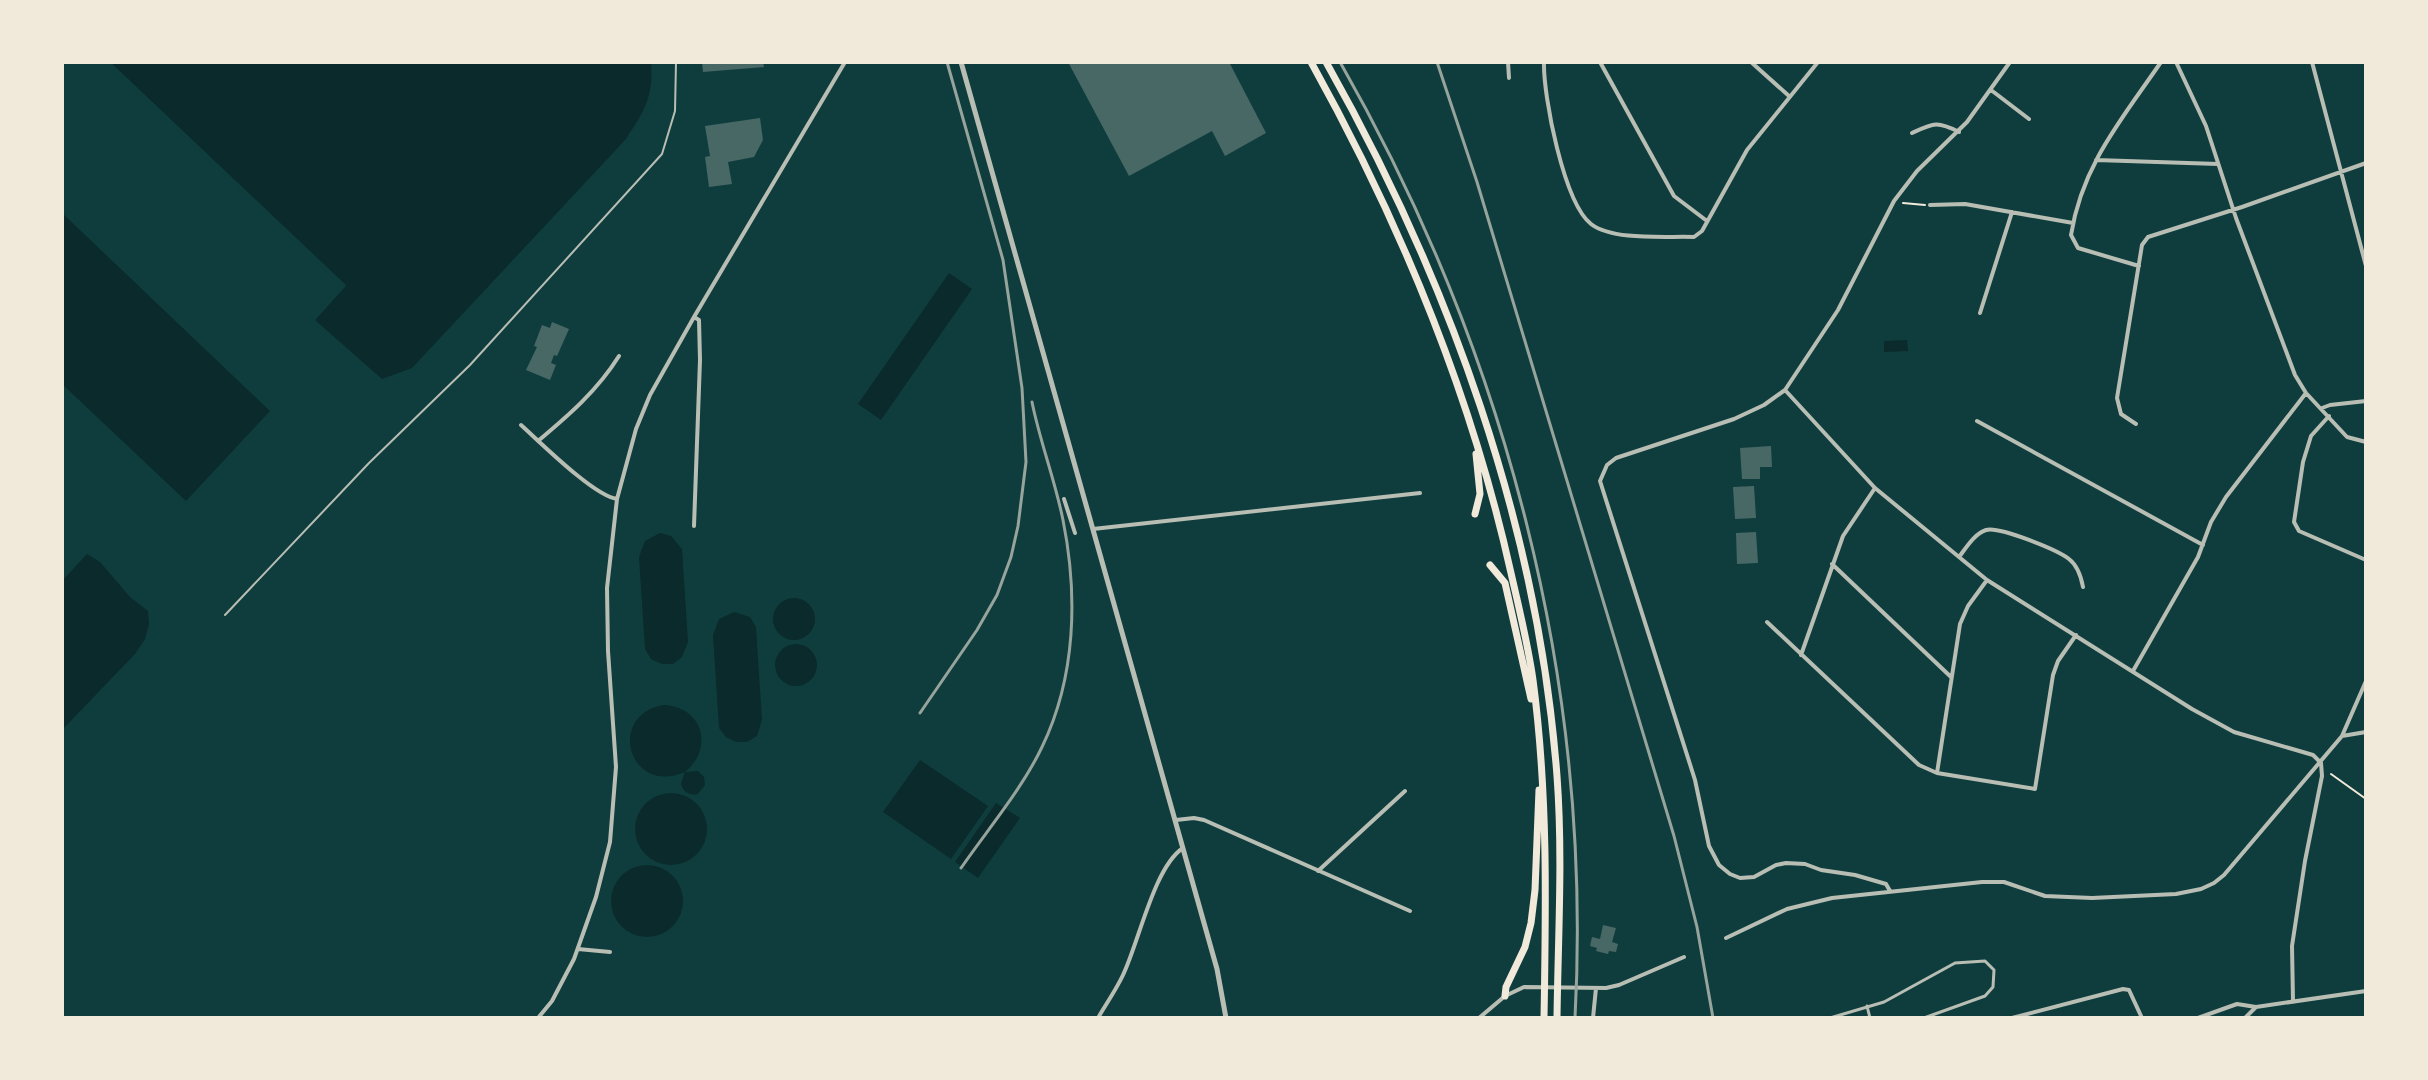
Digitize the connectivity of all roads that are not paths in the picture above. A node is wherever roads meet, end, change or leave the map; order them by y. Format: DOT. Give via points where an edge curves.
graph roads {
  1 [pos="676,62"];
  2 [pos="845,62"];
  3 [pos="961,62"];
  4 [pos="1311,62"];
  5 [pos="1326,62"];
  6 [pos="1508,62"];
  7 [pos="1544,62"];
  8 [pos="1600,62"];
  9 [pos="1751,62"];
  10 [pos="1818,62"];
  11 [pos="2010,62"];
  12 [pos="2161,62"];
  13 [pos="2176,62"];
  14 [pos="2312,62"];
  15 [pos="1509,78"];
  16 [pos="1991,90"];
  17 [pos="1789,96"];
  18 [pos="2029,119"];
  19 [pos="1959,132"];
  20 [pos="1912,133"];
  21 [pos="2095,160"];
  22 [pos="2366,163"];
  23 [pos="2218,164"];
  24 [pos="2341,173"];
  25 [pos="1930,205"];
  26 [pos="2233,210"];
  27 [pos="2012,212"];
  28 [pos="1707,221"];
  29 [pos="2073,223"];
  30 [pos="2139,266"];
  31 [pos="2366,266"];
  32 [pos="1980,313"];
  33 [pos="694,317"];
  34 [pos="619,356"];
  35 [pos="1785,390"];
  36 [pos="2306,393"];
  37 [pos="2366,401"];
  38 [pos="2322,408"];
  39 [pos="2329,416"];
  40 [pos="1977,421"];
  41 [pos="2136,424"];
  42 [pos="521,425"];
  43 [pos="1474,436"];
  44 [pos="538,441"];
  45 [pos="2366,442"];
  46 [pos="1875,488"];
  47 [pos="1420,493"];
  48 [pos="617,499"];
  49 [pos="1064,499"];
  50 [pos="1475,514"];
  51 [pos="694,526"];
  52 [pos="1093,529"];
  53 [pos="1075,533"];
  54 [pos="2203,545"];
  55 [pos="1959,557"];
  56 [pos="2366,560"];
  57 [pos="1832,564"];
  58 [pos="1490,565"];
  59 [pos="1987,580"];
  60 [pos="2083,587"];
  61 [pos="225,615"];
  62 [pos="1767,622"];
  63 [pos="2076,635"];
  64 [pos="1801,655"];
  65 [pos="2133,671"];
  66 [pos="1951,677"];
  67 [pos="2366,681"];
  68 [pos="2366,732"];
  69 [pos="1539,734"];
  70 [pos="2342,736"];
  71 [pos="2321,763"];
  72 [pos="1937,773"];
  73 [pos="1405,791"];
  74 [pos="1176,820"];
  75 [pos="1183,848"];
  76 [pos="1318,871"];
  77 [pos="1890,891"];
  78 [pos="1410,911"];
  79 [pos="1726,938"];
  80 [pos="578,949"];
  81 [pos="610,952"];
  82 [pos="1684,957"];
  83 [pos="1596,988"];
  84 [pos="2366,991"];
  85 [pos="1505,996"];
  86 [pos="2293,1001"];
  87 [pos="1867,1006"];
  88 [pos="2256,1007"];
  89 [pos="538,1018"];
  90 [pos="1098,1018"];
  91 [pos="1226,1018"];
  92 [pos="1479,1018"];
  93 [pos="1544,1018"];
  94 [pos="1557,1018"];
  95 [pos="1593,1018"];
  96 [pos="1830,1018"];
  97 [pos="1870,1018"];
  98 [pos="1924,1018"];
  99 [pos="2012,1018"];
  100 [pos="2142,1018"];
  101 [pos="2198,1018"];
  102 [pos="2245,1018"];
  1 -- 61 [label="lane" via="675,111 662,154 470,365"];
  2 -- 33 [label="street"];
  3 -- 52 [label="street"];
  4 -- 43 [label="highway" via="1399,236"];
  5 -- 94 [label="highway" via="1377,156 1439,295 1488,431 1516,532 1542,653 1557,776"];
  6 -- 15 [label="street"];
  7 -- 28 [label="street" via="1545,93 1570,193 1591,224 1628,235 1694,237"];
  8 -- 28 [label="street" via="1674,196"];
  9 -- 17 [label="street"];
  10 -- 17 [label="street"];
  11 -- 16 [label="street"];
  12 -- 21 [label="street"];
  13 -- 23 [label="street"];
  14 -- 24 [label="street"];
  16 -- 18 [label="street"];
  16 -- 19 [label="street"];
  17 -- 28 [label="street" via="1747,150"];
  19 -- 20 [label="street" via="1933,124"];
  19 -- 35 [label="street" via="1894,201 1838,310"];
  21 -- 23 [label="street"];
  21 -- 29 [label="street"];
  22 -- 24 [label="street"];
  23 -- 26 [label="street"];
  24 -- 26 [label="street"];
  24 -- 31 [label="street"];
  25 -- 27 [label="street"];
  26 -- 30 [label="street" via="2148,237"];
  26 -- 36 [label="street"];
  27 -- 29 [label="street"];
  27 -- 32 [label="street"];
  29 -- 30 [label="street" via="2071,235 2078,248"];
  30 -- 41 [label="street" via="2117,398 2121,414"];
  33 -- 48 [label="street" via="645,407"];
  33 -- 51 [label="street" via="699,320 700,360"];
  34 -- 44 [label="street" via="583,403"];
  35 -- 46 [label="street"];
  35 -- 77 [label="street" via="1734,419 1616,458 1600,481 1719,865 1740,878 1776,865 1805,864 1886,884"];
  36 -- 38 [label="street"];
  36 -- 54 [label="street" via="2226,497"];
  37 -- 38 [label="street"];
  38 -- 39 [label="street"];
  39 -- 45 [label="street" via="2347,437"];
  39 -- 56 [label="street" via="2311,436 2294,522 2299,531"];
  40 -- 54 [label="street"];
  42 -- 44 [label="street"];
  43 -- 50 [label="highway" via="1480,494"];
  43 -- 69 [label="highway" via="1528,648"];
  44 -- 48 [label="street" via="607,498"];
  46 -- 55 [label="street"];
  46 -- 57 [label="street" via="1843,536"];
  47 -- 52 [label="street"];
  48 -- 80 [label="street" via="607,605 615,802 610,842"];
  49 -- 53 [label="street"];
  52 -- 74 [label="street"];
  54 -- 65 [label="street"];
  55 -- 59 [label="street"];
  55 -- 60 [label="street" via="1981,533 2003,530 2066,557"];
  57 -- 64 [label="street"];
  57 -- 66 [label="street"];
  58 -- 69 [label="highway" via="1505,583"];
  59 -- 63 [label="street"];
  59 -- 66 [label="street" via="1963,615"];
  62 -- 64 [label="street"];
  63 -- 65 [label="street"];
  63 -- 72 [label="street" via="2053,675 2035,789"];
  64 -- 72 [label="street" via="1911,760"];
  65 -- 71 [label="street" via="2234,732 2313,755"];
  66 -- 72 [label="street"];
  67 -- 70 [label="street"];
  68 -- 70 [label="street"];
  69 -- 85 [label="highway" via="1531,923"];
  69 -- 93 [label="highway" via="1547,876"];
  70 -- 71 [label="street"];
  71 -- 77 [label="street" via="2224,875 2201,889 2061,897 2004,882 1982,882"];
  71 -- 86 [label="street" via="2292,946"];
  73 -- 76 [label="street"];
  74 -- 75 [label="street"];
  74 -- 76 [label="street" via="1204,820"];
  75 -- 90 [label="street" via="1163,872 1123,975"];
  75 -- 91 [label="street"];
  76 -- 78 [label="street"];
  77 -- 79 [label="street" via="1787,909"];
  80 -- 81 [label="street"];
  80 -- 89 [label="street"];
  82 -- 83 [label="street" via="1619,985"];
  83 -- 85 [label="street" via="1535,986"];
  83 -- 95 [label="street"];
  84 -- 86 [label="street"];
  85 -- 92 [label="street"];
  86 -- 88 [label="street"];
  87 -- 96 [label="street"];
  87 -- 97 [label="street"];
  87 -- 98 [label="street" via="1955,963 1985,961 1994,970 1993,987 1985,996"];
  88 -- 101 [label="street" via="2237,1004"];
  88 -- 102 [label="street"];
  99 -- 100 [label="street" via="2123,989 2129,990"];
}
